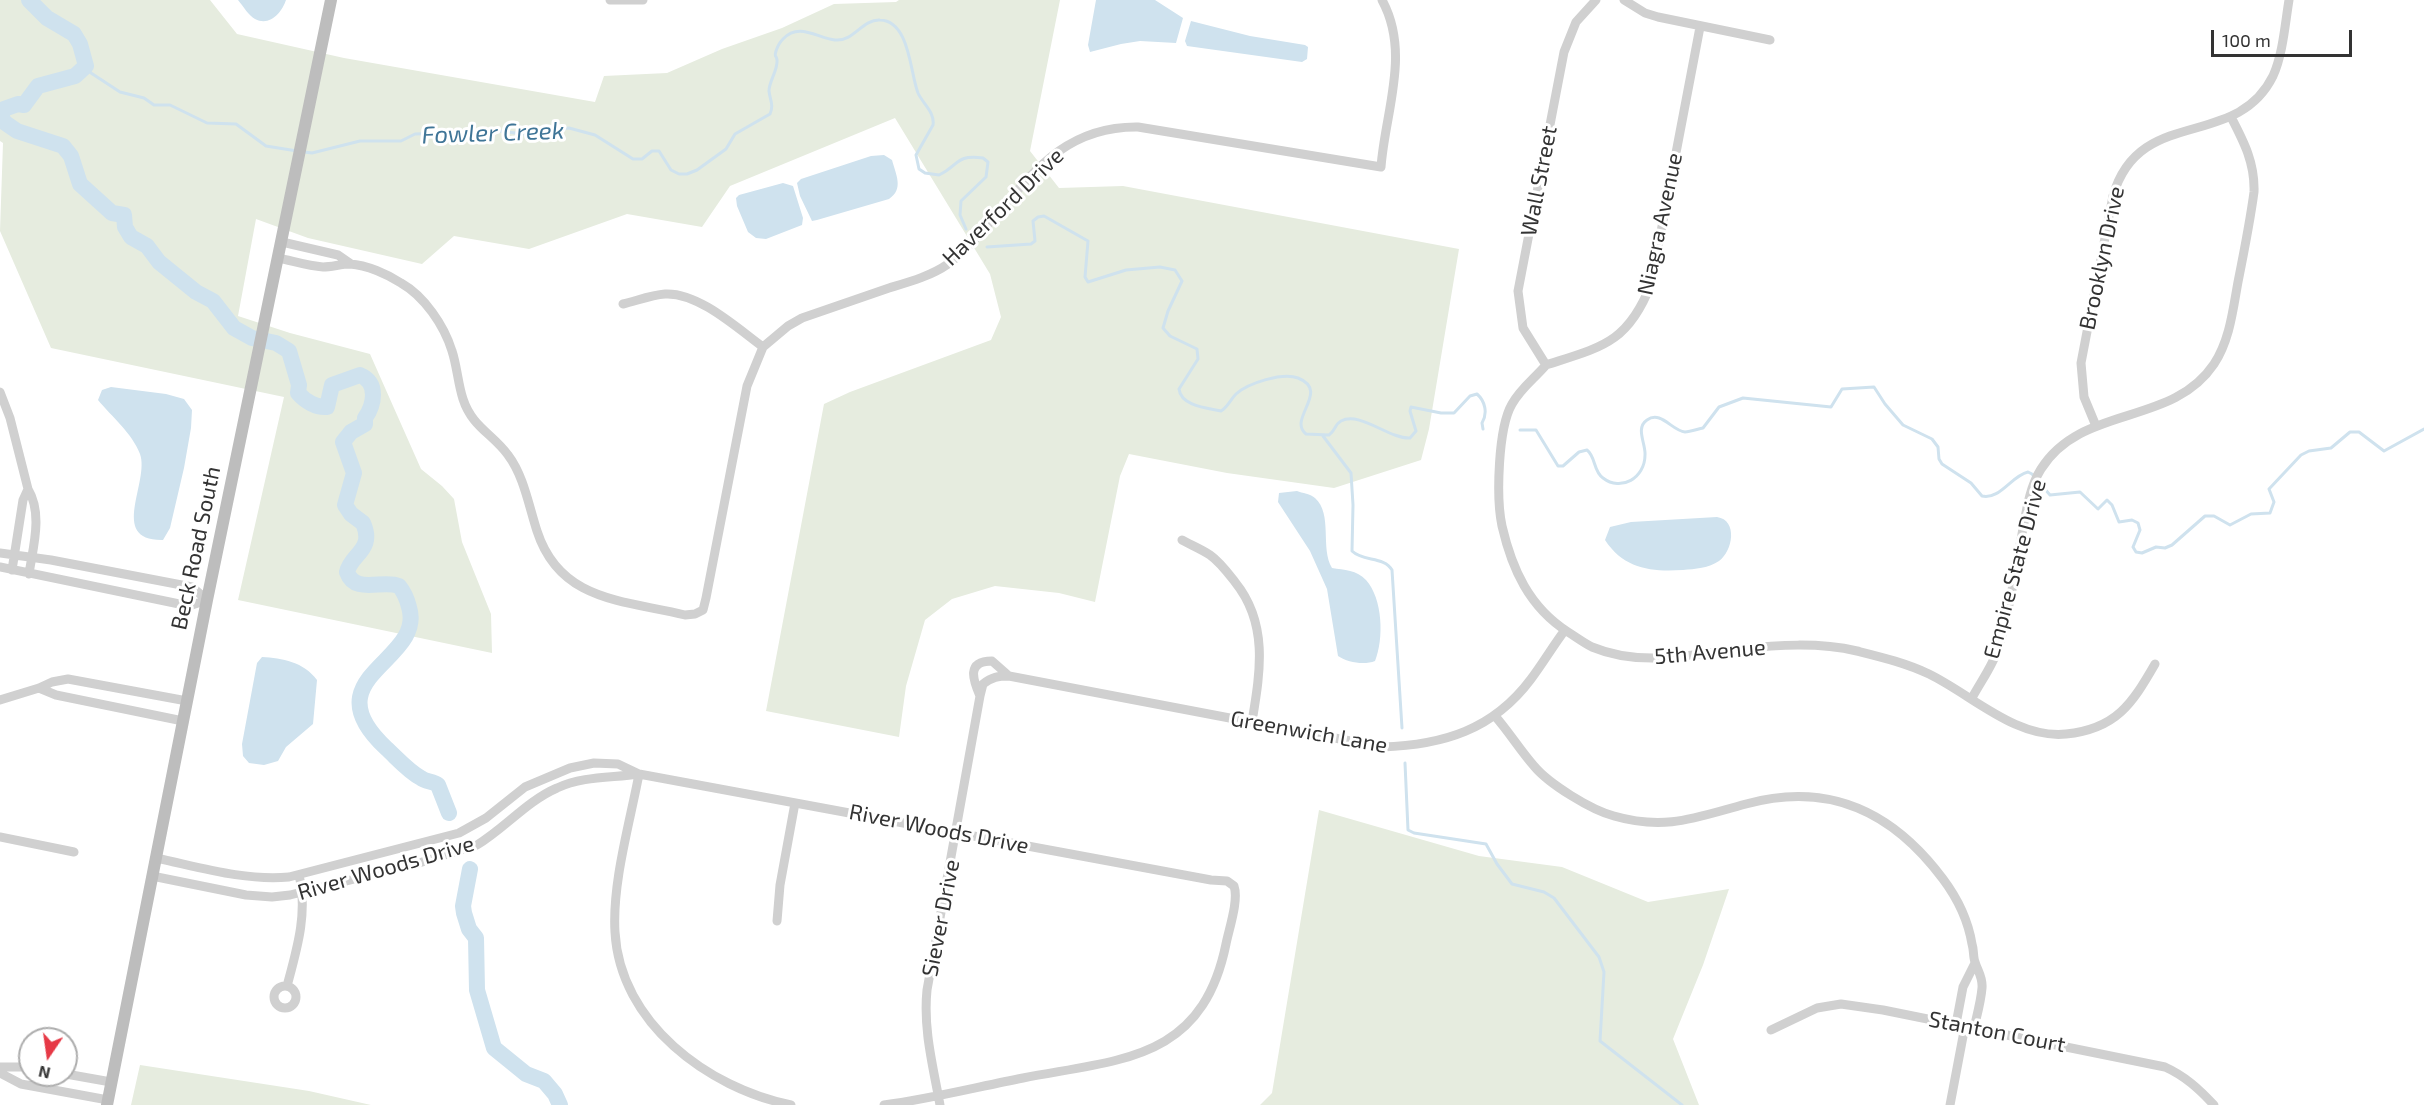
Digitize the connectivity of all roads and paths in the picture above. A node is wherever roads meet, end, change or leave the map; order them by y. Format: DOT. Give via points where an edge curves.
graph roads {
  1 [pos="331,0"];
  2 [pos="610,0"];
  3 [pos="643,0"];
  4 [pos="1596,0"];
  5 [pos="1624,0"];
  6 [pos="2289,0"];
  7 [pos="1384,1"];
  8 [pos="1700,27"];
  9 [pos="1770,40"];
  10 [pos="2231,117"];
  11 [pos="282,243"];
  12 [pos="278,258"];
  13 [pos="351,264"];
  14 [pos="623,304"];
  15 [pos="763,347"];
  16 [pos="1546,365"];
  17 [pos="0,392"];
  18 [pos="2096,426"];
  19 [pos="28,489"];
  20 [pos="1182,540"];
  21 [pos="0,553"];
  22 [pos="15,554"];
  23 [pos="32,557"];
  24 [pos="0,567"];
  25 [pos="12,570"];
  26 [pos="29,574"];
  27 [pos="207,600"];
  28 [pos="1565,630"];
  29 [pos="979,664"];
  30 [pos="2155,664"];
  31 [pos="1009,676"];
  32 [pos="987,681"];
  33 [pos="39,688"];
  34 [pos="980,696"];
  35 [pos="1972,698"];
  36 [pos="0,700"];
  37 [pos="187,701"];
  38 [pos="1496,716"];
  39 [pos="183,721"];
  40 [pos="1252,723"];
  41 [pos="639,774"];
  42 [pos="795,802"];
  43 [pos="956,833"];
  44 [pos="0,838"];
  45 [pos="74,852"];
  46 [pos="156,858"];
  47 [pos="299,875"];
  48 [pos="152,876"];
  49 [pos="303,893"];
  50 [pos="777,921"];
  51 [pos="1975,963"];
  52 [pos="287,986"];
  53 [pos="1965,1026"];
  54 [pos="1771,1030"];
  55 [pos="0,1067"];
  56 [pos="18,1067"];
  57 [pos="0,1073"];
  58 [pos="78,1076"];
  59 [pos="111,1082"];
  60 [pos="938,1094"];
  61 [pos="108,1103"];
  62 [pos="791,1105"];
  63 [pos="884,1105"];
  64 [pos="940,1105"];
  65 [pos="1950,1105"];
  66 [pos="2214,1105"];
  1 -- 11 [label="main road, Beck Road South"];
  2 -- 3 [label="street"];
  4 -- 16 [label="street, Wall Street" via="1576,22 1564,52 1518,291 1523,328"];
  5 -- 8 [label="street" via="1645,13"];
  6 -- 10 [label="street, Brooklyn Drive" via="2272,77 2258,96"];
  7 -- 15 [label="street, Haverford Drive" via="1394,32 1396,57 1381,167 1138,127 1093,133 1047,158 946,266 802,318"];
  8 -- 9 [label="street"];
  8 -- 16 [label="street, Niagra Avenue" via="1651,284 1641,308 1617,338 1597,349"];
  10 -- 18 [label="street, Brooklyn Drive" via="2151,144 2130,159 2121,172 2081,363 2084,398"];
  10 -- 18 [label="street, Empire State Drive" via="2251,159 2254,192 2229,329 2220,354 2205,375 2173,401"];
  11 -- 12 [label="main road, Beck Road South"];
  11 -- 13 [label="street" via="338,255"];
  12 -- 13 [label="street" via="324,267"];
  12 -- 27 [label="main road, Beck Road South"];
  13 -- 15 [label="street, Haverford Drive" via="371,268 402,283 433,314 448,339 463,400 477,425 508,455 542,548 555,567 584,590 604,598 685,615 703,610 747,386"];
  14 -- 15 [label="street" via="666,294 684,298 703,304"];
  16 -- 28 [label="street, 5th Avenue" via="1520,392 1504,421 1500,441 1500,516 1508,551 1526,591"];
  17 -- 19 [label="street" via="14,429"];
  18 -- 35 [label="street, Empire State Drive" via="2062,444 2040,471 2031,495 1999,647"];
  19 -- 22 [label="street"];
  19 -- 23 [label="street" via="36,511"];
  20 -- 40 [label="street" via="1211,556 1229,574 1255,618 1261,657"];
  21 -- 22 [label="street"];
  22 -- 23 [label="street"];
  22 -- 25 [label="street"];
  23 -- 26 [label="street"];
  23 -- 27 [label="street" via="192,587"];
  24 -- 25 [label="street"];
  25 -- 26 [label="street"];
  26 -- 27 [label="street" via="189,606"];
  27 -- 37 [label="main road, Beck Road South"];
  28 -- 35 [label="street, 5th Avenue" via="1591,646 1646,659 1785,645 1853,650 1908,665"];
  28 -- 38 [label="street, Greenwich Lane" via="1530,681"];
  29 -- 31 [label="street, Greenwich Lane" via="992,661"];
  29 -- 34 [label="street, Siever Drive" via="973,675"];
  30 -- 35 [label="street, 5th Avenue" via="2126,709 2100,726 2078,732 2033,732"];
  31 -- 32 [label="street, Greenwich Lane" via="995,676"];
  31 -- 40 [label="street, Greenwich Lane"];
  32 -- 34 [label="street, Siever Drive"];
  33 -- 36 [label="street"];
  33 -- 37 [label="street" via="68,679"];
  33 -- 39 [label="street"];
  34 -- 43 [label="street, Siever Drive"];
  37 -- 39 [label="main road, Beck Road South"];
  38 -- 40 [label="street, Greenwich Lane" via="1436,742 1382,747"];
  38 -- 51 [label="street" via="1535,768 1575,799 1612,816 1651,824 1689,821 1768,798 1801,796 1850,805 1878,817 1925,854 1951,890 1967,923"];
  39 -- 46 [label="main road, Beck Road South"];
  41 -- 42 [label="street, River Woods Drive"];
  41 -- 47 [label="street, River Woods Drive" via="608,763 564,769 525,787 486,818 459,833"];
  41 -- 49 [label="street, River Woods Drive" via="570,783 544,794 477,845"];
  41 -- 62 [label="street" via="614,912 616,946 627,984 658,1031 688,1058 750,1094"];
  42 -- 43 [label="street, River Woods Drive"];
  42 -- 50 [label="street"];
  43 -- 60 [label="street, Siever Drive" via="925,1005"];
  43 -- 60 [label="street, River Woods Drive" via="1227,880 1236,889 1214,986 1195,1016 1169,1039 1121,1060"];
  44 -- 45 [label="street"];
  46 -- 47 [label="street, River Woods Drive" via="252,878"];
  46 -- 48 [label="main road, Beck Road South"];
  47 -- 49 [label="street"];
  48 -- 49 [label="street, River Woods Drive" via="257,897"];
  48 -- 59 [label="main road, Beck Road South"];
  49 -- 52 [label="street" via="299,941"];
  51 -- 53 [label="street" via="1963,987"];
  51 -- 53 [label="street" via="1982,975 1982,988"];
  53 -- 54 [label="street, Stanton Court" via="1841,1004 1817,1008"];
  53 -- 65 [label="street"];
  53 -- 66 [label="street, Stanton Court" via="2165,1067 2201,1090"];
  55 -- 56 [label="street"];
  57 -- 61 [label="street" via="21,1084"];
  58 -- 59 [label="street"];
  59 -- 61 [label="main road, Beck Road South"];
  60 -- 63 [label="street"];
  60 -- 64 [label="street, Siever Drive"];
}
